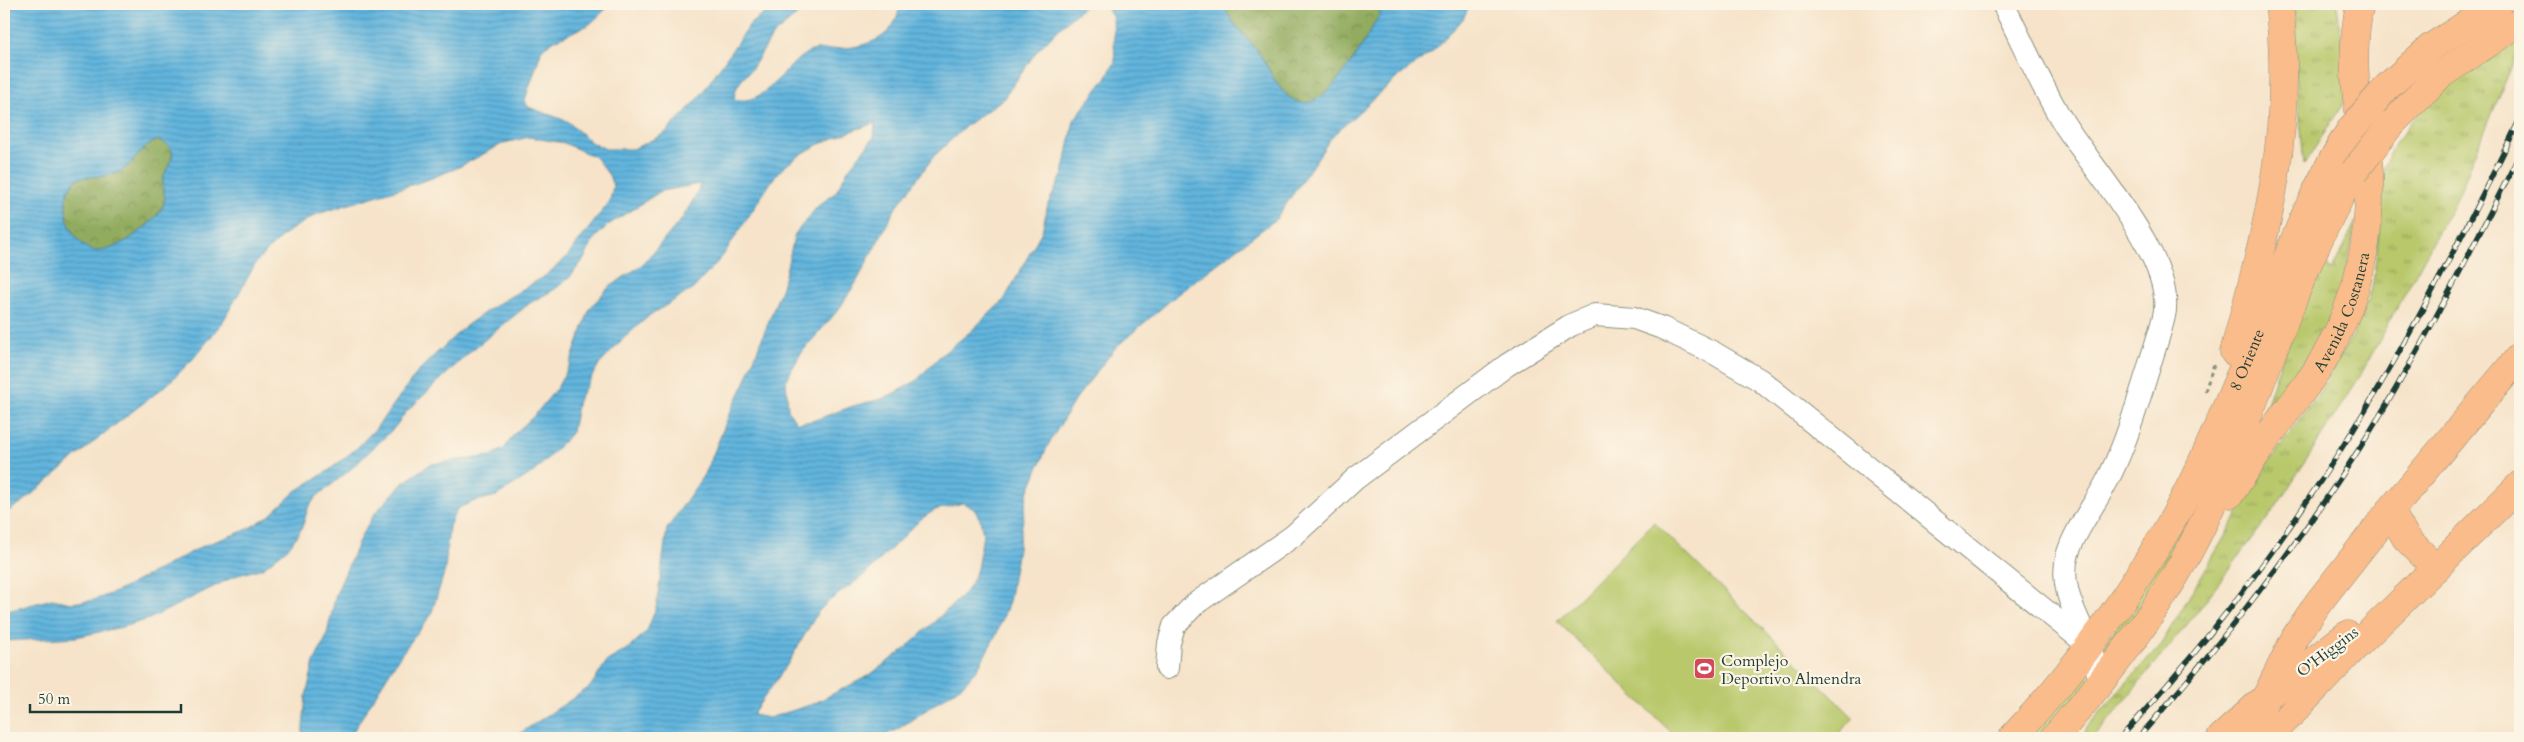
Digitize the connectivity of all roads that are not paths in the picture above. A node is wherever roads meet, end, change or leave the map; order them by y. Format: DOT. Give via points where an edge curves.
graph roads {
  1 [pos="2003,4"];
  2 [pos="2279,4"];
  3 [pos="2360,4"];
  4 [pos="2498,4"];
  5 [pos="2517,24"];
  6 [pos="2520,356"];
  7 [pos="2210,443"];
  8 [pos="2520,485"];
  9 [pos="2390,511"];
  10 [pos="2436,568"];
  11 [pos="2176,577"];
  12 [pos="2117,606"];
  13 [pos="2074,613"];
  14 [pos="2088,645"];
  15 [pos="1167,668"];
  16 [pos="2098,687"];
  17 [pos="2265,698"];
  18 [pos="2001,735"];
  19 [pos="2054,738"];
  20 [pos="2221,738"];
  21 [pos="2246,738"];
  22 [pos="2268,738"];
  1 -- 13 [label="lane" via="2063,122 2143,239 2156,264 2164,291 2165,314 2130,429 2111,474 2068,554 2068,594"];
  2 -- 7 [label="main road" via="2284,94 2277,174 2264,241"];
  3 -- 11 [label="main road, Avenida Costanera" via="2355,35 2355,84 2369,168 2369,206 2356,289 2321,364 2271,432"];
  4 -- 7 [label="main road, 8 Oriente, bridge" via="2430,48 2386,88 2351,129 2317,189"];
  5 -- 11 [label="main road, 8 Oriente, bridge" via="2440,75 2390,125 2354,172 2319,240 2216,495"];
  6 -- 9 [label="main road"];
  7 -- 12 [label="main road, 8 Oriente" via="2169,526"];
  8 -- 10 [label="main road, O'Higgins"];
  9 -- 10 [label="main road" via="2406,538"];
  9 -- 17 [label="main road" via="2310,614"];
  10 -- 17 [label="main road, O'Higgins"];
  10 -- 22 [label="main road, O'Higgins"];
  11 -- 16 [label="main road, 8 Oriente"];
  12 -- 13 [label="lane" via="2085,614"];
  12 -- 14 [label="main road, 8 Oriente"];
  13 -- 14 [label="lane"];
  14 -- 15 [label="lane" via="1760,380 1662,328 1634,318 1595,315 1571,325 1507,365 1355,478 1293,536 1195,604 1174,626"];
  14 -- 16 [label="lane" via="2098,664"];
  14 -- 18 [label="main road, 8 Oriente" via="2056,688"];
  16 -- 19 [label="main road, 8 Oriente"];
  17 -- 20 [label="main road, O'Higgins"];
  17 -- 21 [label="main road"];
}
